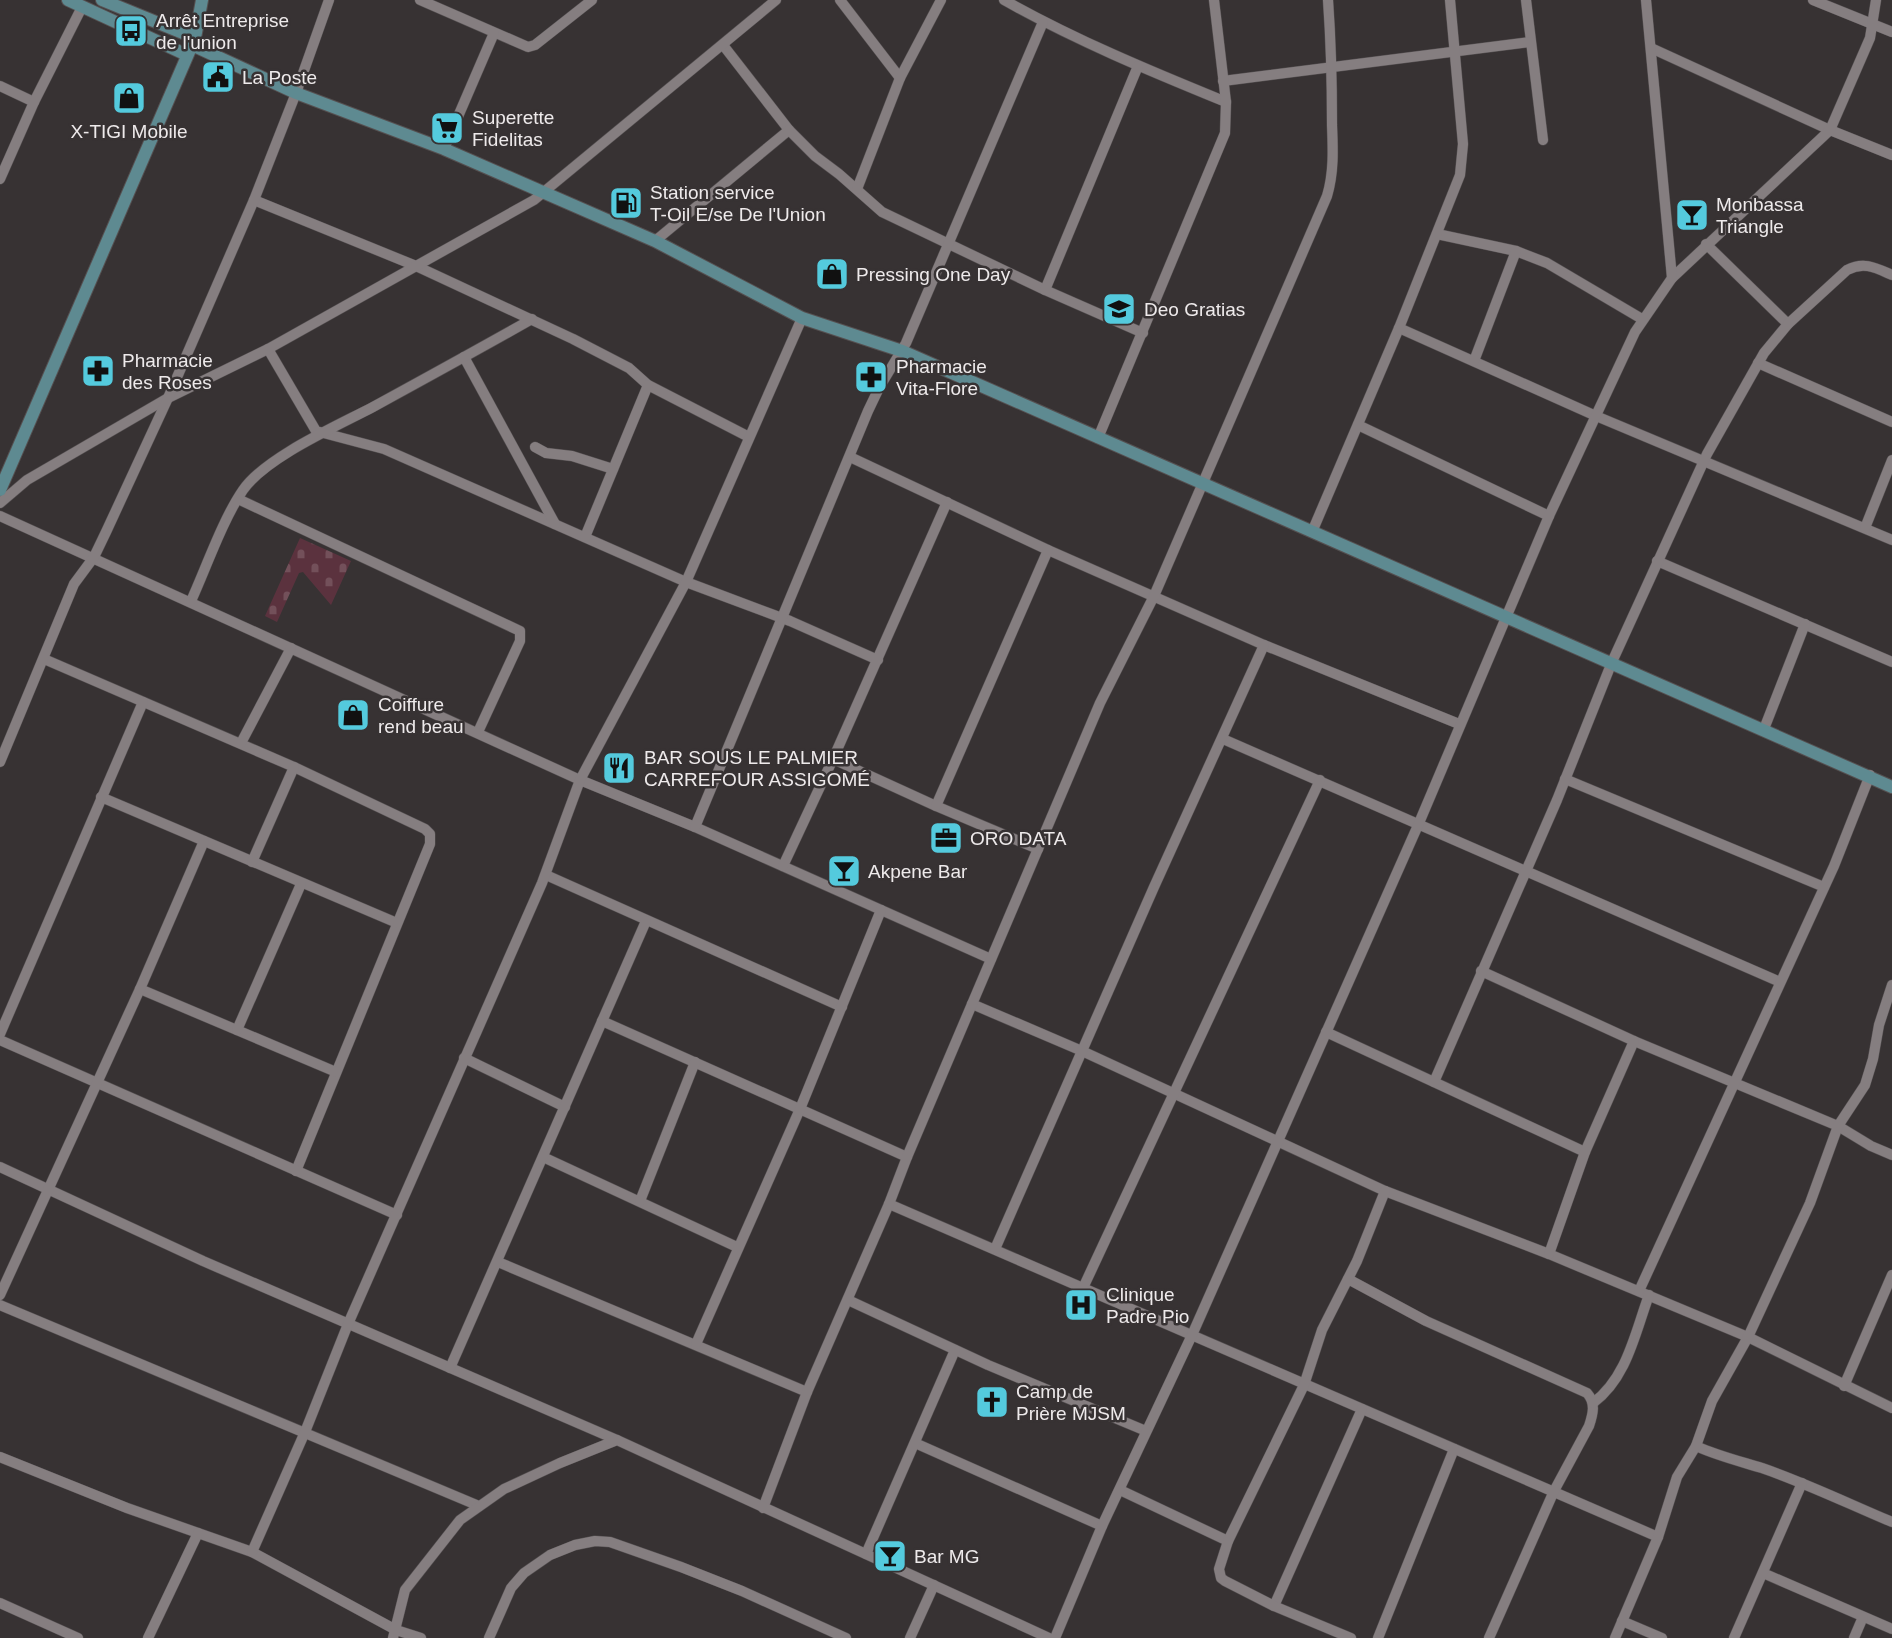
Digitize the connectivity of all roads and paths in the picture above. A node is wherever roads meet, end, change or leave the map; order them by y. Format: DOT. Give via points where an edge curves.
graph roads {
  1 [pos="68,0"];
  2 [pos="102,0"];
  3 [pos="202,0"];
  4 [pos="329,0"];
  5 [pos="420,0"];
  6 [pos="592,0"];
  7 [pos="776,0"];
  8 [pos="840,0"];
  9 [pos="942,0"];
  10 [pos="1004,0"];
  11 [pos="1214,0"];
  12 [pos="1328,0"];
  13 [pos="1450,0"];
  14 [pos="1526,0"];
  15 [pos="1646,0"];
  16 [pos="1813,0"];
  17 [pos="1876,0"];
  18 [pos="82,6"];
  19 [pos="1043,22"];
  20 [pos="1874,24"];
  21 [pos="1892,32"];
  22 [pos="494,33"];
  23 [pos="1530,42"];
  24 [pos="723,45"];
  25 [pos="191,46"];
  26 [pos="1651,48"];
  27 [pos="1455,51"];
  28 [pos="1138,66"];
  29 [pos="1332,68"];
  30 [pos="900,78"];
  31 [pos="1223,81"];
  32 [pos="0,86"];
  33 [pos="296,93"];
  34 [pos="34,102"];
  35 [pos="1226,102"];
  36 [pos="789,130"];
  37 [pos="1830,130"];
  38 [pos="1543,140"];
  39 [pos="444,149"];
  40 [pos="1892,155"];
  41 [pos="0,179"];
  42 [pos="857,189"];
  43 [pos="543,193"];
  44 [pos="254,200"];
  45 [pos="1437,234"];
  46 [pos="655,241"];
  47 [pos="948,242"];
  48 [pos="1706,244"];
  49 [pos="1516,251"];
  50 [pos="416,266"];
  51 [pos="1892,275"];
  52 [pos="1672,278"];
  53 [pos="1045,290"];
  54 [pos="802,318"];
  55 [pos="532,319"];
  56 [pos="1642,319"];
  57 [pos="1788,324"];
  58 [pos="1399,328"];
  59 [pos="1143,333"];
  60 [pos="268,349"];
  61 [pos="902,351"];
  62 [pos="464,357"];
  63 [pos="1474,361"];
  64 [pos="1758,362"];
  65 [pos="648,386"];
  66 [pos="168,398"];
  67 [pos="1596,416"];
  68 [pos="1892,422"];
  69 [pos="1358,425"];
  70 [pos="322,434"];
  71 [pos="750,437"];
  72 [pos="1098,438"];
  73 [pos="535,447"];
  74 [pos="850,457"];
  75 [pos="1704,460"];
  76 [pos="1892,460"];
  77 [pos="613,469"];
  78 [pos="1203,482"];
  79 [pos="0,490"];
  80 [pos="238,499"];
  81 [pos="947,502"];
  82 [pos="0,503"];
  83 [pos="0,516"];
  84 [pos="1549,516"];
  85 [pos="555,524"];
  86 [pos="1865,528"];
  87 [pos="1312,531"];
  88 [pos="585,537"];
  89 [pos="1892,540"];
  90 [pos="1048,550"];
  91 [pos="93,557"];
  92 [pos="1657,561"];
  93 [pos="686,582"];
  94 [pos="1154,596"];
  95 [pos="191,601"];
  96 [pos="780,618"];
  97 [pos="1507,618"];
  98 [pos="1805,624"];
  99 [pos="1264,645"];
  100 [pos="291,648"];
  101 [pos="44,659"];
  102 [pos="878,660"];
  103 [pos="1612,662"];
  104 [pos="1892,662"];
  105 [pos="143,702"];
  106 [pos="1459,724"];
  107 [pos="1764,729"];
  108 [pos="478,732"];
  109 [pos="1223,738"];
  110 [pos="241,743"];
  111 [pos="833,759"];
  112 [pos="0,762"];
  113 [pos="294,767"];
  114 [pos="1870,775"];
  115 [pos="1565,779"];
  116 [pos="580,780"];
  117 [pos="1320,780"];
  118 [pos="1892,787"];
  119 [pos="101,797"];
  120 [pos="936,806"];
  121 [pos="1419,823"];
  122 [pos="695,827"];
  123 [pos="204,841"];
  124 [pos="1038,849"];
  125 [pos="252,862"];
  126 [pos="783,866"];
  127 [pos="1526,870"];
  128 [pos="546,875"];
  129 [pos="301,884"];
  130 [pos="1824,887"];
  131 [pos="881,910"];
  132 [pos="646,920"];
  133 [pos="397,923"];
  134 [pos="991,958"];
  135 [pos="1481,971"];
  136 [pos="1780,982"];
  137 [pos="1892,985"];
  138 [pos="139,989"];
  139 [pos="972,1004"];
  140 [pos="842,1007"];
  141 [pos="602,1021"];
  142 [pos="237,1030"];
  143 [pos="1326,1032"];
  144 [pos="0,1034"];
  145 [pos="0,1040"];
  146 [pos="1634,1041"];
  147 [pos="1082,1051"];
  148 [pos="464,1058"];
  149 [pos="695,1062"];
  150 [pos="336,1072"];
  151 [pos="1434,1082"];
  152 [pos="96,1083"];
  153 [pos="1734,1083"];
  154 [pos="1174,1094"];
  155 [pos="565,1107"];
  156 [pos="800,1109"];
  157 [pos="1838,1126"];
  158 [pos="1277,1140"];
  159 [pos="1585,1152"];
  160 [pos="1892,1155"];
  161 [pos="543,1157"];
  162 [pos="906,1157"];
  163 [pos="0,1167"];
  164 [pos="296,1171"];
  165 [pos="48,1188"];
  166 [pos="1385,1191"];
  167 [pos="640,1201"];
  168 [pos="889,1204"];
  169 [pos="397,1215"];
  170 [pos="737,1247"];
  171 [pos="995,1249"];
  172 [pos="1549,1254"];
  173 [pos="498,1262"];
  174 [pos="1892,1275"];
  175 [pos="1348,1279"];
  176 [pos="1083,1288"];
  177 [pos="1644,1293"];
  178 [pos="0,1295"];
  179 [pos="848,1300"];
  180 [pos="1887,1301"];
  181 [pos="0,1305"];
  182 [pos="348,1324"];
  183 [pos="1192,1335"];
  184 [pos="1748,1337"];
  185 [pos="696,1344"];
  186 [pos="955,1350"];
  187 [pos="450,1368"];
  188 [pos="1304,1385"];
  189 [pos="1844,1387"];
  190 [pos="807,1392"];
  191 [pos="1593,1403"];
  192 [pos="1892,1408"];
  193 [pos="1362,1409"];
  194 [pos="1146,1431"];
  195 [pos="305,1432"];
  196 [pos="617,1440"];
  197 [pos="915,1443"];
  198 [pos="1696,1446"];
  199 [pos="1454,1449"];
  200 [pos="2,1458"];
  201 [pos="0,1470"];
  202 [pos="1802,1483"];
  203 [pos="1120,1490"];
  204 [pos="1554,1491"];
  205 [pos="478,1506"];
  206 [pos="763,1507"];
  207 [pos="1892,1522"];
  208 [pos="1102,1526"];
  209 [pos="198,1533"];
  210 [pos="1658,1537"];
  211 [pos="1228,1541"];
  212 [pos="252,1552"];
  213 [pos="866,1554"];
  214 [pos="1763,1573"];
  215 [pos="934,1585"];
  216 [pos="0,1603"];
  217 [pos="1274,1606"];
  218 [pos="1863,1617"];
  219 [pos="1622,1621"];
  220 [pos="1892,1629"];
  221 [pos="395,1634"];
  222 [pos="78,1638"];
  223 [pos="148,1638"];
  224 [pos="421,1638"];
  225 [pos="489,1638"];
  226 [pos="846,1638"];
  227 [pos="910,1638"];
  228 [pos="1049,1638"];
  229 [pos="1055,1638"];
  230 [pos="1351,1638"];
  231 [pos="1378,1638"];
  232 [pos="1489,1638"];
  233 [pos="1615,1638"];
  234 [pos="1662,1638"];
  235 [pos="1734,1638"];
  236 [pos="1854,1638"];
  1 -- 18 [label="street"];
  2 -- 25 [label="street"];
  3 -- 25 [label="street"];
  4 -- 33 [label="street"];
  5 -- 22 [label="street"];
  6 -- 22 [label="street" via="532,47"];
  7 -- 24 [label="street"];
  8 -- 30 [label="street"];
  9 -- 30 [label="street"];
  10 -- 19 [label="street"];
  11 -- 31 [label="street"];
  12 -- 29 [label="street"];
  13 -- 27 [label="street"];
  14 -- 23 [label="street"];
  15 -- 26 [label="street"];
  16 -- 20 [label="street"];
  17 -- 20 [label="street"];
  18 -- 25 [label="street"];
  18 -- 34 [label="street"];
  19 -- 28 [label="street"];
  19 -- 47 [label="street"];
  20 -- 21 [label="street"];
  20 -- 37 [label="street"];
  22 -- 39 [label="street"];
  23 -- 27 [label="street"];
  23 -- 38 [label="street"];
  24 -- 36 [label="street"];
  24 -- 43 [label="street"];
  25 -- 33 [label="street"];
  25 -- 79 [label="street"];
  26 -- 37 [label="street"];
  26 -- 52 [label="street"];
  27 -- 29 [label="street"];
  27 -- 45 [label="street" via="1463,158"];
  28 -- 35 [label="street"];
  28 -- 53 [label="street"];
  29 -- 31 [label="street"];
  29 -- 78 [label="street" via="1332,166 1327,196"];
  30 -- 42 [label="street"];
  31 -- 35 [label="street"];
  32 -- 34 [label="street"];
  33 -- 39 [label="street"];
  33 -- 44 [label="street"];
  34 -- 41 [label="street"];
  35 -- 59 [label="street" via="1225,133"];
  36 -- 42 [label="street"];
  36 -- 46 [label="street"];
  37 -- 40 [label="street"];
  37 -- 48 [label="street"];
  39 -- 43 [label="street"];
  42 -- 47 [label="street" via="882,212"];
  43 -- 46 [label="street"];
  43 -- 50 [label="street"];
  44 -- 50 [label="street"];
  44 -- 66 [label="street"];
  45 -- 49 [label="street"];
  45 -- 58 [label="street"];
  46 -- 54 [label="street"];
  47 -- 53 [label="street"];
  47 -- 61 [label="street"];
  48 -- 52 [label="street"];
  48 -- 57 [label="street"];
  49 -- 56 [label="street" via="1547,263"];
  49 -- 63 [label="street"];
  50 -- 55 [label="street"];
  50 -- 60 [label="street"];
  51 -- 57 [label="street" via="1871,265 1853,267"];
  52 -- 56 [label="street"];
  53 -- 59 [label="street"];
  54 -- 61 [label="street"];
  54 -- 71 [label="street"];
  55 -- 62 [label="street"];
  55 -- 65 [label="street" via="629,368"];
  56 -- 67 [label="street"];
  57 -- 64 [label="street"];
  58 -- 63 [label="street"];
  58 -- 69 [label="street"];
  59 -- 72 [label="street"];
  60 -- 66 [label="street"];
  60 -- 70 [label="street" via="313,428"];
  61 -- 72 [label="street"];
  61 -- 74 [label="street" via="878,387"];
  62 -- 70 [label="street"];
  62 -- 85 [label="street"];
  63 -- 67 [label="street"];
  64 -- 68 [label="street"];
  64 -- 75 [label="street"];
  65 -- 71 [label="street"];
  65 -- 77 [label="street"];
  66 -- 82 [label="street" via="27,480"];
  66 -- 91 [label="street"];
  67 -- 75 [label="street"];
  67 -- 84 [label="street"];
  69 -- 84 [label="street"];
  69 -- 87 [label="street"];
  70 -- 80 [label="street" via="257,476"];
  70 -- 85 [label="street" via="384,449"];
  71 -- 93 [label="street"];
  72 -- 78 [label="street"];
  73 -- 77 [label="street"];
  74 -- 81 [label="street"];
  74 -- 96 [label="street"];
  75 -- 86 [label="street"];
  75 -- 92 [label="street"];
  76 -- 86 [label="street"];
  77 -- 88 [label="street"];
  78 -- 87 [label="street"];
  78 -- 94 [label="street"];
  80 -- 95 [label="street"];
  80 -- 108 [label="street" via="520,631 520,641"];
  81 -- 90 [label="street"];
  81 -- 102 [label="street"];
  83 -- 91 [label="street"];
  84 -- 97 [label="street"];
  85 -- 88 [label="street"];
  86 -- 89 [label="street"];
  87 -- 97 [label="street"];
  88 -- 93 [label="street"];
  90 -- 94 [label="street"];
  90 -- 120 [label="street"];
  91 -- 95 [label="street"];
  91 -- 101 [label="street" via="74,584"];
  92 -- 98 [label="street"];
  92 -- 103 [label="street"];
  93 -- 96 [label="street"];
  93 -- 116 [label="street"];
  94 -- 99 [label="street"];
  94 -- 124 [label="street" via="1100,704"];
  95 -- 100 [label="street"];
  96 -- 102 [label="street"];
  96 -- 122 [label="street"];
  97 -- 103 [label="street"];
  97 -- 106 [label="street"];
  98 -- 104 [label="street"];
  98 -- 107 [label="street"];
  99 -- 106 [label="street"];
  99 -- 109 [label="street"];
  100 -- 108 [label="street"];
  100 -- 110 [label="street"];
  101 -- 105 [label="street"];
  101 -- 112 [label="street"];
  102 -- 111 [label="street"];
  103 -- 107 [label="street"];
  103 -- 115 [label="street"];
  105 -- 110 [label="street"];
  105 -- 119 [label="street"];
  106 -- 121 [label="street"];
  107 -- 114 [label="street"];
  108 -- 116 [label="street"];
  109 -- 117 [label="street"];
  109 -- 147 [label="street"];
  110 -- 113 [label="street"];
  111 -- 120 [label="street"];
  111 -- 126 [label="street"];
  113 -- 125 [label="street"];
  113 -- 133 [label="street" via="429,834 430,844"];
  114 -- 118 [label="street"];
  114 -- 130 [label="street"];
  115 -- 127 [label="street"];
  115 -- 130 [label="street"];
  116 -- 122 [label="street"];
  116 -- 128 [label="street"];
  117 -- 121 [label="street"];
  117 -- 154 [label="street"];
  119 -- 123 [label="street"];
  119 -- 144 [label="street"];
  120 -- 124 [label="street"];
  121 -- 127 [label="street"];
  121 -- 143 [label="street"];
  122 -- 126 [label="street"];
  123 -- 125 [label="street"];
  123 -- 138 [label="street"];
  124 -- 134 [label="street"];
  125 -- 129 [label="street"];
  126 -- 131 [label="street"];
  127 -- 135 [label="street"];
  127 -- 136 [label="street"];
  128 -- 132 [label="street"];
  128 -- 148 [label="street"];
  129 -- 133 [label="street"];
  129 -- 142 [label="street"];
  130 -- 136 [label="street"];
  131 -- 134 [label="street"];
  131 -- 140 [label="street"];
  132 -- 140 [label="street"];
  132 -- 141 [label="street"];
  133 -- 150 [label="street"];
  134 -- 139 [label="street"];
  135 -- 146 [label="street"];
  135 -- 151 [label="street"];
  136 -- 153 [label="street"];
  137 -- 157 [label="street" via="1868,1076"];
  138 -- 142 [label="street"];
  138 -- 152 [label="street"];
  139 -- 147 [label="street"];
  139 -- 162 [label="street"];
  140 -- 156 [label="street"];
  141 -- 149 [label="street"];
  141 -- 155 [label="street"];
  142 -- 150 [label="street"];
  143 -- 151 [label="street"];
  143 -- 158 [label="street"];
  145 -- 152 [label="street"];
  146 -- 153 [label="street"];
  146 -- 159 [label="street"];
  147 -- 154 [label="street"];
  147 -- 171 [label="street"];
  148 -- 155 [label="street"];
  148 -- 169 [label="street"];
  149 -- 156 [label="street"];
  149 -- 167 [label="street"];
  150 -- 164 [label="street"];
  151 -- 159 [label="street"];
  152 -- 164 [label="street"];
  152 -- 165 [label="street"];
  153 -- 157 [label="street"];
  153 -- 177 [label="street"];
  154 -- 158 [label="street"];
  154 -- 176 [label="street"];
  155 -- 161 [label="street"];
  156 -- 162 [label="street"];
  156 -- 170 [label="street"];
  157 -- 160 [label="street"];
  157 -- 184 [label="street" via="1810,1203"];
  158 -- 166 [label="street"];
  158 -- 183 [label="street"];
  159 -- 172 [label="street"];
  161 -- 167 [label="street"];
  161 -- 173 [label="street"];
  162 -- 168 [label="street"];
  163 -- 165 [label="street"];
  164 -- 169 [label="street"];
  165 -- 178 [label="street"];
  165 -- 182 [label="street"];
  166 -- 172 [label="street"];
  166 -- 175 [label="street"];
  167 -- 170 [label="street"];
  168 -- 171 [label="street"];
  168 -- 179 [label="street"];
  169 -- 182 [label="street"];
  170 -- 185 [label="street"];
  171 -- 176 [label="street"];
  172 -- 177 [label="street"];
  173 -- 185 [label="street"];
  173 -- 187 [label="street"];
  174 -- 180 [label="street"];
  175 -- 188 [label="street" via="1322,1330"];
  175 -- 191 [label="street" via="1426,1321 1587,1393"];
  176 -- 183 [label="street"];
  177 -- 184 [label="street"];
  177 -- 191 [label="street" via="1620,1375"];
  179 -- 186 [label="street"];
  179 -- 190 [label="street"];
  180 -- 189 [label="street"];
  181 -- 195 [label="street"];
  182 -- 187 [label="street"];
  182 -- 195 [label="street"];
  183 -- 188 [label="street"];
  183 -- 194 [label="street"];
  184 -- 189 [label="street"];
  184 -- 198 [label="street" via="1712,1401"];
  185 -- 190 [label="street"];
  186 -- 194 [label="street"];
  186 -- 197 [label="street"];
  187 -- 196 [label="street"];
  188 -- 193 [label="street"];
  188 -- 211 [label="street"];
  189 -- 192 [label="street"];
  190 -- 206 [label="street"];
  191 -- 204 [label="street" via="1589,1426"];
  193 -- 199 [label="street"];
  193 -- 217 [label="street"];
  194 -- 203 [label="street"];
  195 -- 205 [label="street"];
  195 -- 212 [label="street"];
  196 -- 205 [label="street" via="522,1480"];
  196 -- 206 [label="street"];
  197 -- 208 [label="street"];
  197 -- 213 [label="street"];
  198 -- 202 [label="street"];
  198 -- 210 [label="street" via="1674,1485"];
  199 -- 204 [label="street"];
  199 -- 231 [label="street"];
  200 -- 201 [label="street"];
  200 -- 209 [label="street"];
  202 -- 207 [label="street"];
  202 -- 214 [label="street"];
  203 -- 208 [label="street"];
  203 -- 211 [label="street"];
  204 -- 210 [label="street"];
  204 -- 232 [label="street"];
  205 -- 221 [label="street" via="460,1520 405,1590"];
  206 -- 213 [label="street"];
  208 -- 229 [label="street"];
  209 -- 212 [label="street"];
  209 -- 223 [label="street"];
  210 -- 219 [label="street"];
  211 -- 217 [label="street" via="1220,1562 1221,1578"];
  212 -- 221 [label="street"];
  213 -- 215 [label="street"];
  214 -- 218 [label="street"];
  214 -- 235 [label="street"];
  215 -- 227 [label="street"];
  215 -- 228 [label="street"];
  216 -- 222 [label="street"];
  217 -- 230 [label="street"];
  218 -- 220 [label="street"];
  218 -- 236 [label="street"];
  219 -- 233 [label="street"];
  219 -- 234 [label="street"];
  221 -- 224 [label="street"];
  225 -- 226 [label="street" via="511,1588 524,1573 550,1555 595,1541 681,1567"];
}
